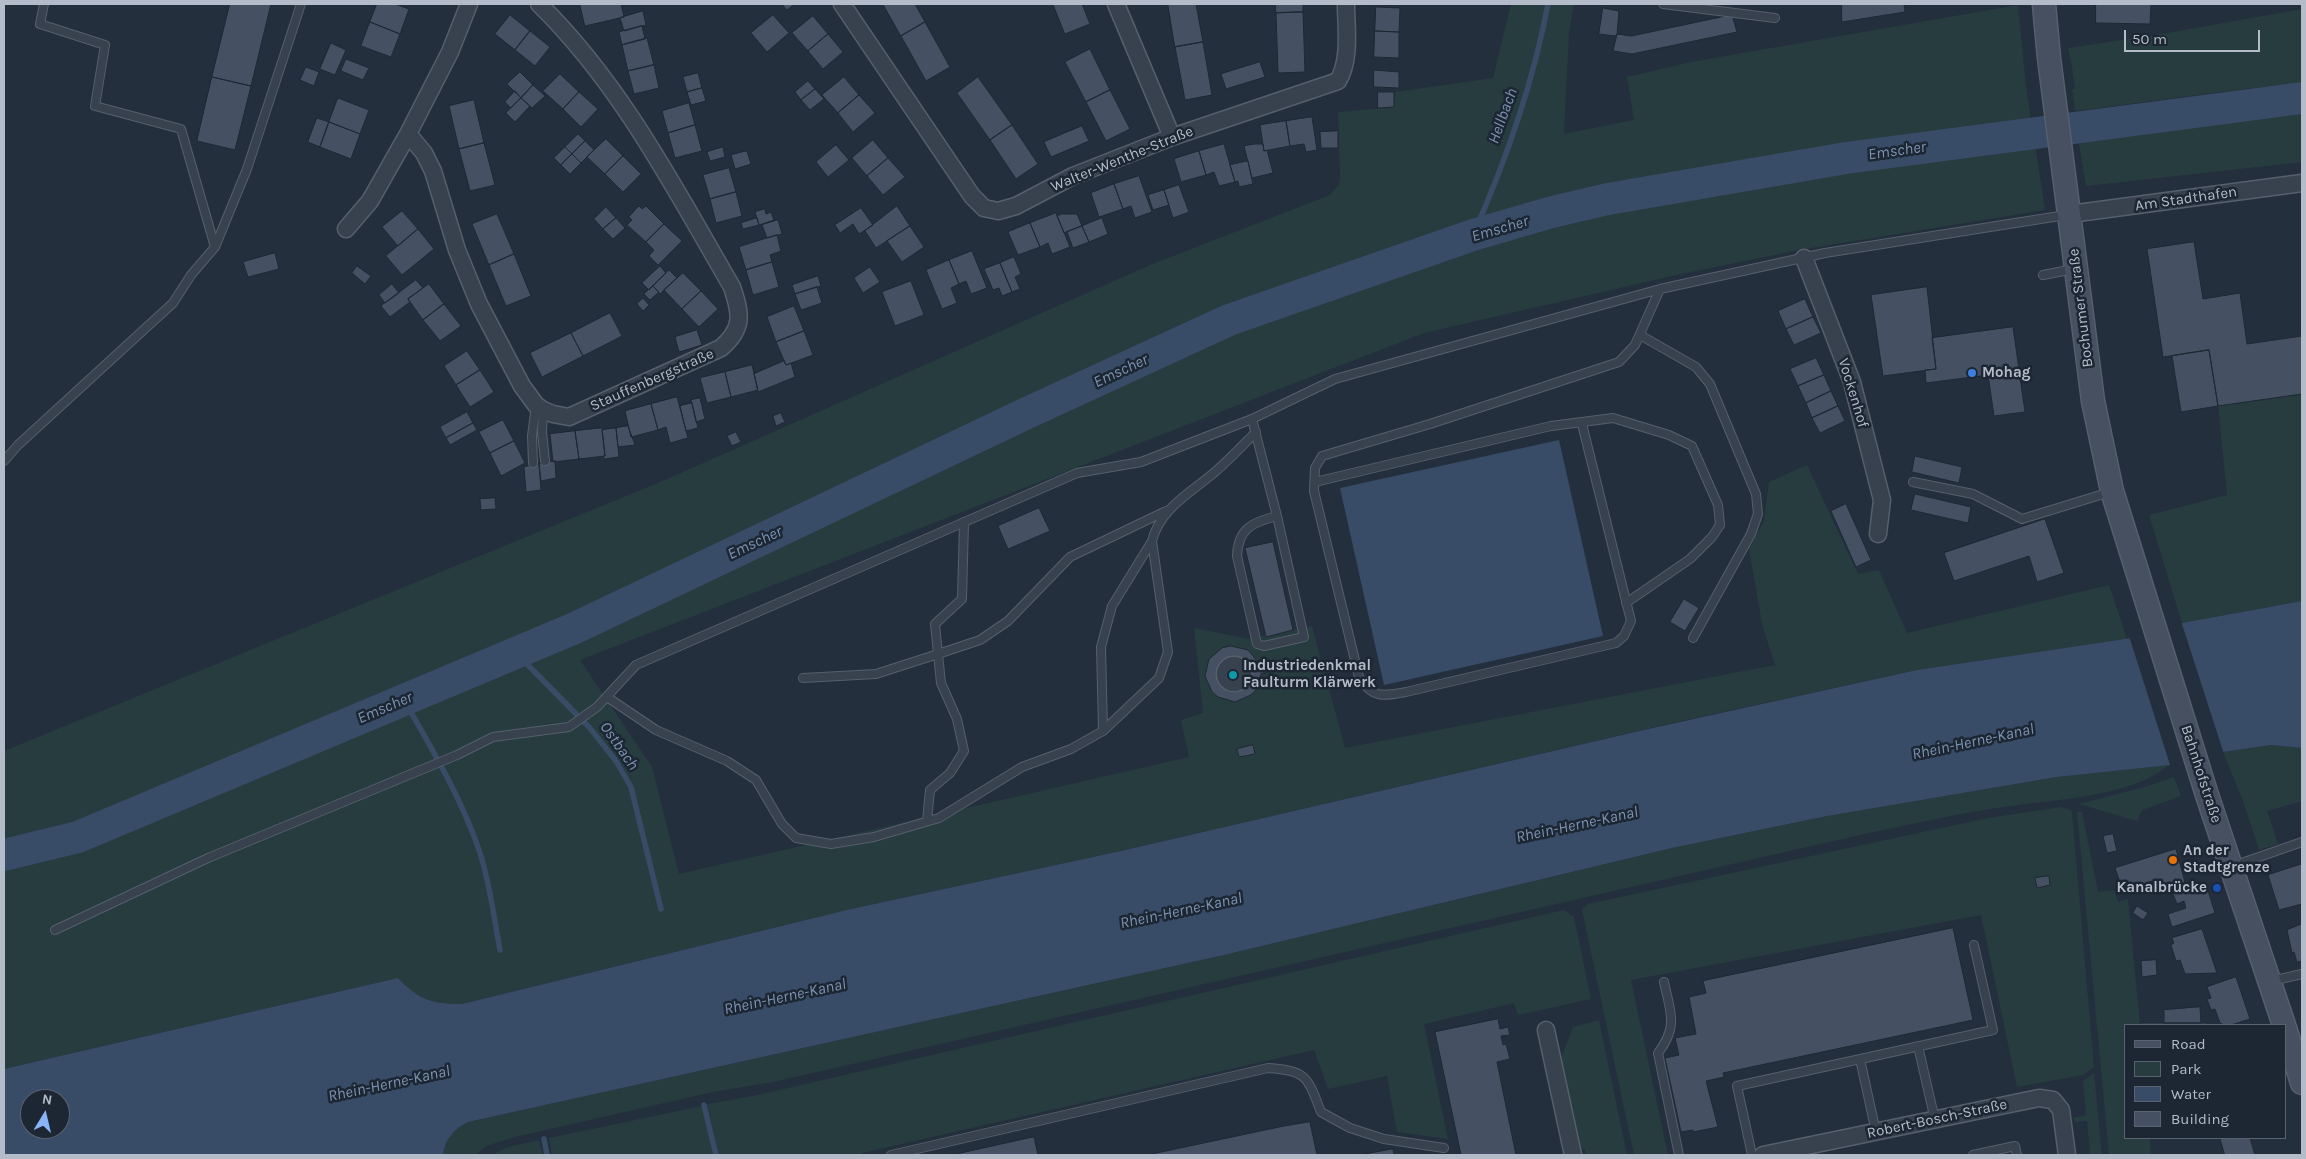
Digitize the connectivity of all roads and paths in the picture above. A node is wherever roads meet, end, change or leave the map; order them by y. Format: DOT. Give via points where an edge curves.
graph roads {
  1 [pos="44,4"];
  2 [pos="301,4"];
  3 [pos="469,4"];
  4 [pos="539,4"];
  5 [pos="842,4"];
  6 [pos="1116,4"];
  7 [pos="1346,4"];
  8 [pos="1663,4"];
  9 [pos="2044,4"];
  10 [pos="1775,18"];
  11 [pos="408,134"];
  12 [pos="1172,137"];
  13 [pos="2302,183"];
  14 [pos="2070,214"];
  15 [pos="346,229"];
  16 [pos="215,247"];
  17 [pos="1804,258"];
  18 [pos="2076,269"];
  19 [pos="2043,274"];
  20 [pos="1660,289"];
  21 [pos="1640,335"];
  22 [pos="540,407"];
  23 [pos="1252,419"];
  24 [pos="1582,424"];
  25 [pos="1256,432"];
  26 [pos="4,461"];
  27 [pos="545,461"];
  28 [pos="533,463"];
  29 [pos="1315,482"];
  30 [pos="1913,482"];
  31 [pos="2112,491"];
  32 [pos="1166,511"];
  33 [pos="1277,516"];
  34 [pos="964,522"];
  35 [pos="1878,534"];
  36 [pos="1152,542"];
  37 [pos="1626,603"];
  38 [pos="2148,607"];
  39 [pos="1693,638"];
  40 [pos="938,654"];
  41 [pos="804,678"];
  42 [pos="607,697"];
  43 [pos="1103,731"];
  44 [pos="927,821"];
  45 [pos="2302,842"];
  46 [pos="2231,866"];
  47 [pos="54,930"];
  48 [pos="1974,944"];
  49 [pos="2302,974"];
  50 [pos="2269,981"];
  51 [pos="1664,982"];
  52 [pos="2283,1024"];
  53 [pos="1546,1030"];
  54 [pos="2286,1032"];
  55 [pos="1918,1046"];
  56 [pos="1860,1059"];
  57 [pos="2302,1083"];
  58 [pos="1934,1120"];
  59 [pos="1876,1132"];
  60 [pos="1444,1148"];
  61 [pos="1790,1153"];
  62 [pos="890,1155"];
  63 [pos="1573,1155"];
  64 [pos="1679,1155"];
  65 [pos="1752,1155"];
  66 [pos="1763,1155"];
  67 [pos="1973,1155"];
  68 [pos="2017,1155"];
  69 [pos="2067,1155"];
  1 -- 16 [label="lane" via="40,24 105,46 96,106 180,129"];
  2 -- 16 [label="lane" via="247,169"];
  3 -- 11 [label="street" via="450,52"];
  4 -- 22 [label="street, Stauffenbergstraße" via="601,76 655,156 732,287 738,304 739,322 734,337 721,348 569,417"];
  5 -- 12 [label="street, Walter-Wenthe-Straße" via="961,180 984,208 998,211 1016,206 1073,176"];
  6 -- 12 [label="street"];
  7 -- 12 [label="street, Walter-Wenthe-Straße" via="1345,60 1338,81"];
  8 -- 10 [label="lane"];
  9 -- 14 [label="main road, Bochumer Straße"];
  11 -- 15 [label="street" via="370,201"];
  11 -- 22 [label="street" via="424,153 433,171 457,250 479,304 522,386"];
  13 -- 14 [label="street, Am Stadthafen"];
  14 -- 17 [label="lane"];
  14 -- 18 [label="main road, Bochumer Straße"];
  16 -- 26 [label="lane" via="173,303"];
  17 -- 20 [label="lane"];
  17 -- 35 [label="street, Vockenhof" via="1852,382 1882,500"];
  18 -- 19 [label="lane"];
  18 -- 31 [label="main road, Bochumer Straße" via="2093,401"];
  20 -- 21 [label="lane"];
  20 -- 23 [label="lane" via="1335,379"];
  21 -- 29 [label="lane" via="1618,362 1322,456 1315,468"];
  21 -- 39 [label="lane" via="1696,367 1710,384 1756,494 1758,514 1751,534"];
  22 -- 27 [label="lane"];
  22 -- 28 [label="lane" via="532,436"];
  23 -- 25 [label="lane"];
  23 -- 34 [label="lane" via="1141,462 1077,474"];
  24 -- 29 [label="lane" via="1551,426"];
  24 -- 37 [label="lane"];
  24 -- 37 [label="lane" via="1613,418 1648,427 1692,446 1718,505 1720,525 1712,537 1690,559"];
  25 -- 32 [label="lane" via="1218,469"];
  25 -- 33 [label="lane"];
  29 -- 37 [label="lane" via="1314,492 1359,677 1366,689 1383,696 1616,643 1624,636 1631,621"];
  30 -- 31 [label="lane" via="1973,494 2022,518"];
  31 -- 38 [label="main road, Bochumer Straße"];
  32 -- 36 [label="lane" via="1154,530"];
  32 -- 40 [label="lane" via="1070,557 1008,621 980,640"];
  33 -- 33 [label="lane" via="1304,637 1264,646 1257,644 1236,556 1237,545 1256,521"];
  34 -- 40 [label="lane" via="962,599 935,624"];
  34 -- 42 [label="lane" via="636,665"];
  36 -- 43 [label="lane" via="1112,606 1101,647"];
  36 -- 43 [label="lane" via="1168,652 1159,678"];
  38 -- 46 [label="main road, Bahnhofstraße"];
  40 -- 41 [label="lane" via="876,674"];
  40 -- 44 [label="lane" via="941,683 957,719 964,751 950,773 930,790"];
  42 -- 44 [label="lane" via="656,730 727,761 756,780 782,824 796,838 831,844 874,837"];
  42 -- 47 [label="lane" via="569,728 493,737 208,858"];
  43 -- 44 [label="lane" via="1071,749 1022,767 939,818"];
  45 -- 46 [label="lane"];
  46 -- 50 [label="main road, Bahnhofstraße"];
  48 -- 55 [label="lane" via="1993,1030"];
  49 -- 50 [label="lane"];
  50 -- 52 [label="main road, Bahnhofstraße"];
  51 -- 64 [label="lane" via="1672,1025 1667,1041 1658,1052"];
  53 -- 63 [label="street"];
  54 -- 57 [label="main road, Bahnhofstraße"];
  55 -- 56 [label="lane"];
  55 -- 58 [label="lane"];
  56 -- 59 [label="lane"];
  56 -- 65 [label="lane" via="1737,1086"];
  58 -- 59 [label="street, Robert-Bosch-Straße"];
  58 -- 69 [label="street, Robert-Bosch-Straße" via="2039,1098 2053,1100 2061,1110"];
  59 -- 61 [label="street, Robert-Bosch-Straße"];
  60 -- 62 [label="lane" via="1384,1139 1350,1128 1321,1112 1310,1084 1294,1070 1268,1068"];
  61 -- 66 [label="street, Robert-Bosch-Straße"];
  67 -- 68 [label="lane" via="2015,1146"];
}
